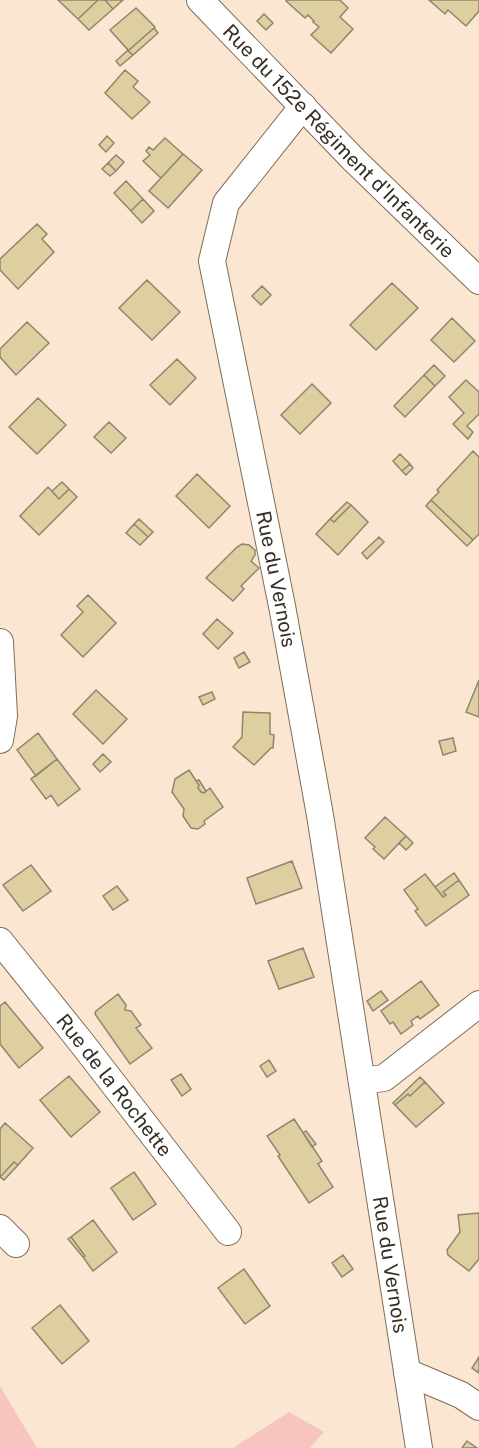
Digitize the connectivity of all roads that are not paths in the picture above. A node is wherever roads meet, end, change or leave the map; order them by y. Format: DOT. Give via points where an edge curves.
graph roads {
  1 [pos="204,1"];
  2 [pos="303,106"];
  3 [pos="479,281"];
  4 [pos="0,642"];
  5 [pos="0,740"];
  6 [pos="0,941"];
  7 [pos="479,1004"];
  8 [pos="362,1081"];
  9 [pos="228,1232"];
  10 [pos="407,1372"];
  11 [pos="479,1407"];
  12 [pos="419,1448"];
  1 -- 2 [label="street, Rue du 152e Régiment d'Infanterie"];
  2 -- 3 [label="street, Rue du 152e Régiment d'Infanterie"];
  2 -- 8 [label="street, Rue du Vernois" via="226,203 212,261 282,606"];
  4 -- 5 [label="street" via="4,716"];
  6 -- 9 [label="street, Rue de la Rochette"];
  7 -- 8 [label="street" via="384,1078"];
  8 -- 10 [label="street, Rue du Vernois"];
  10 -- 11 [label="street"];
  10 -- 12 [label="street, Rue du Vernois"];
}
